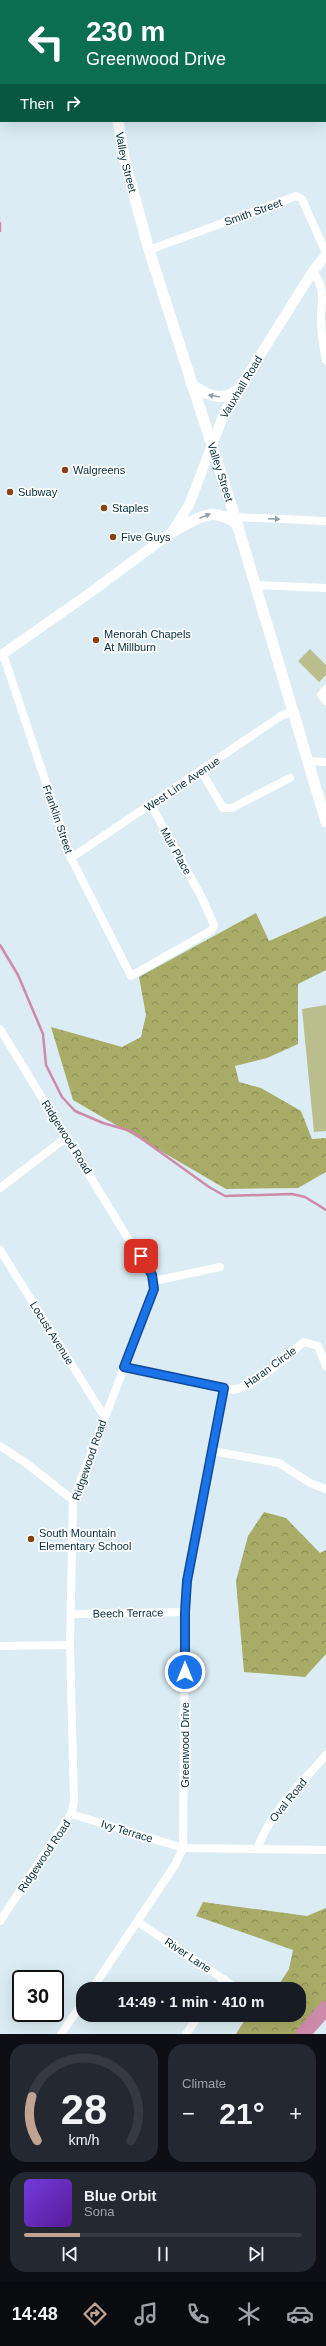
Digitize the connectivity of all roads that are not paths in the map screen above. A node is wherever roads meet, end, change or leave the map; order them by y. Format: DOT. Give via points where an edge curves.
graph roads {
  1 [pos="118,122"];
  2 [pos="149,250"];
  3 [pos="326,254"];
  4 [pos="313,271"];
  5 [pos="324,340"];
  6 [pos="326,360"];
  7 [pos="191,384"];
  8 [pos="239,389"];
  9 [pos="212,444"];
  10 [pos="236,521"];
  11 [pos="326,521"];
  12 [pos="172,532"];
  13 [pos="255,585"];
  14 [pos="326,588"];
  15 [pos="1,655"];
  16 [pos="324,691"];
  17 [pos="326,701"];
  18 [pos="292,711"];
  19 [pos="308,761"];
  20 [pos="326,762"];
  21 [pos="201,771"];
  22 [pos="290,778"];
  23 [pos="150,805"];
  24 [pos="326,822"];
  25 [pos="71,858"];
  26 [pos="131,976"];
  27 [pos="0,1029"];
  28 [pos="67,1138"];
  29 [pos="0,1188"];
  30 [pos="0,1250"];
  31 [pos="220,1267"];
  32 [pos="154,1281"];
  33 [pos="326,1366"];
  34 [pos="124,1367"];
  35 [pos="224,1388"];
  36 [pos="104,1416"];
  37 [pos="0,1446"];
  38 [pos="212,1451"];
  39 [pos="326,1488"];
  40 [pos="73,1500"];
  41 [pos="185,1612"];
  42 [pos="72,1614"];
  43 [pos="70,1645"];
  44 [pos="0,1646"];
  45 [pos="326,1755"];
  46 [pos="71,1814"];
  47 [pos="183,1848"];
  48 [pos="257,1849"];
  49 [pos="326,1850"];
  50 [pos="0,1921"];
  51 [pos="138,1922"];
  52 [pos="224,1979"];
  53 [pos="97,1982"];
  54 [pos="222,1982"];
  55 [pos="228,1982"];
  56 [pos="76,2012"];
  57 [pos="194,2022"];
  58 [pos="61,2034"];
  59 [pos="186,2034"];
  1 -- 2 [label="main road, Valley Street" via="124,158"];
  2 -- 3 [label="street, Smith Street" via="296,196 302,199"];
  2 -- 7 [label="main road, Valley Street"];
  3 -- 4 [label="street, Vauxhall Road"];
  4 -- 5 [label="street" via="320,281 323,295"];
  4 -- 8 [label="street, Vauxhall Road"];
  5 -- 6 [label="street"];
  8 -- 7 [label="main road, one-way" via="230,395 218,397 206,394"];
  7 -- 9 [label="main road, Valley Street"];
  8 -- 9 [label="street, Vauxhall Road"];
  9 -- 10 [label="main road, Valley Street"];
  9 -- 12 [label="street, Vauxhall Road" via="189,505"];
  10 -- 11 [label="street, one-way"];
  12 -- 10 [label="main road, one-way" via="211,513"];
  10 -- 13 [label="main road, Valley Street"];
  12 -- 15 [label="street, Vauxhall Road"];
  13 -- 14 [label="street"];
  13 -- 18 [label="main road, Valley Street"];
  15 -- 25 [label="street, Franklin Street"];
  16 -- 17 [label="street" via="322,698"];
  18 -- 19 [label="main road, Valley Street"];
  18 -- 21 [label="street, West Line Avenue"];
  19 -- 20 [label="street"];
  19 -- 24 [label="main road, Valley Street"];
  21 -- 22 [label="street" via="223,808 232,808"];
  21 -- 23 [label="street, West Line Avenue"];
  23 -- 25 [label="street, West Line Avenue"];
  23 -- 26 [label="street, Muir Place" via="201,896 214,925 212,930"];
  25 -- 26 [label="street, Franklin Street"];
  27 -- 28 [label="street, Ridgewood Road"];
  28 -- 29 [label="street"];
  28 -- 32 [label="street, Ridgewood Road"];
  30 -- 36 [label="street, Locust Avenue"];
  31 -- 32 [label="street"];
  32 -- 34 [label="street, Ridgewood Road" via="151,1298"];
  33 -- 35 [label="street, Haran Circle" via="318,1346 304,1342 244,1388"];
  34 -- 35 [label="street"];
  34 -- 36 [label="street, Ridgewood Road"];
  35 -- 38 [label="street, Greenwood Drive"];
  36 -- 40 [label="street, Ridgewood Road"];
  37 -- 40 [label="street"];
  38 -- 39 [label="street" via="279,1463 310,1483"];
  38 -- 41 [label="street, Greenwood Drive" via="187,1581"];
  40 -- 42 [label="street, Ridgewood Road"];
  41 -- 42 [label="street, Beech Terrace"];
  41 -- 47 [label="street, Greenwood Drive"];
  42 -- 43 [label="street, Ridgewood Road"];
  43 -- 44 [label="street"];
  43 -- 46 [label="street, Ridgewood Road" via="74,1802"];
  45 -- 48 [label="street, Oval Road" via="274,1813"];
  46 -- 47 [label="street, Ivy Terrace"];
  46 -- 50 [label="street, Ridgewood Road"];
  47 -- 48 [label="street"];
  47 -- 51 [label="street, Greenwood Drive"];
  48 -- 49 [label="street"];
  51 -- 52 [label="street, River Lane"];
  51 -- 53 [label="street, Greenwood Drive"];
  52 -- 54 [label="street"];
  52 -- 55 [label="street, River Lane"];
  56 -- 58 [label="street"];
  57 -- 59 [label="street"];
}
